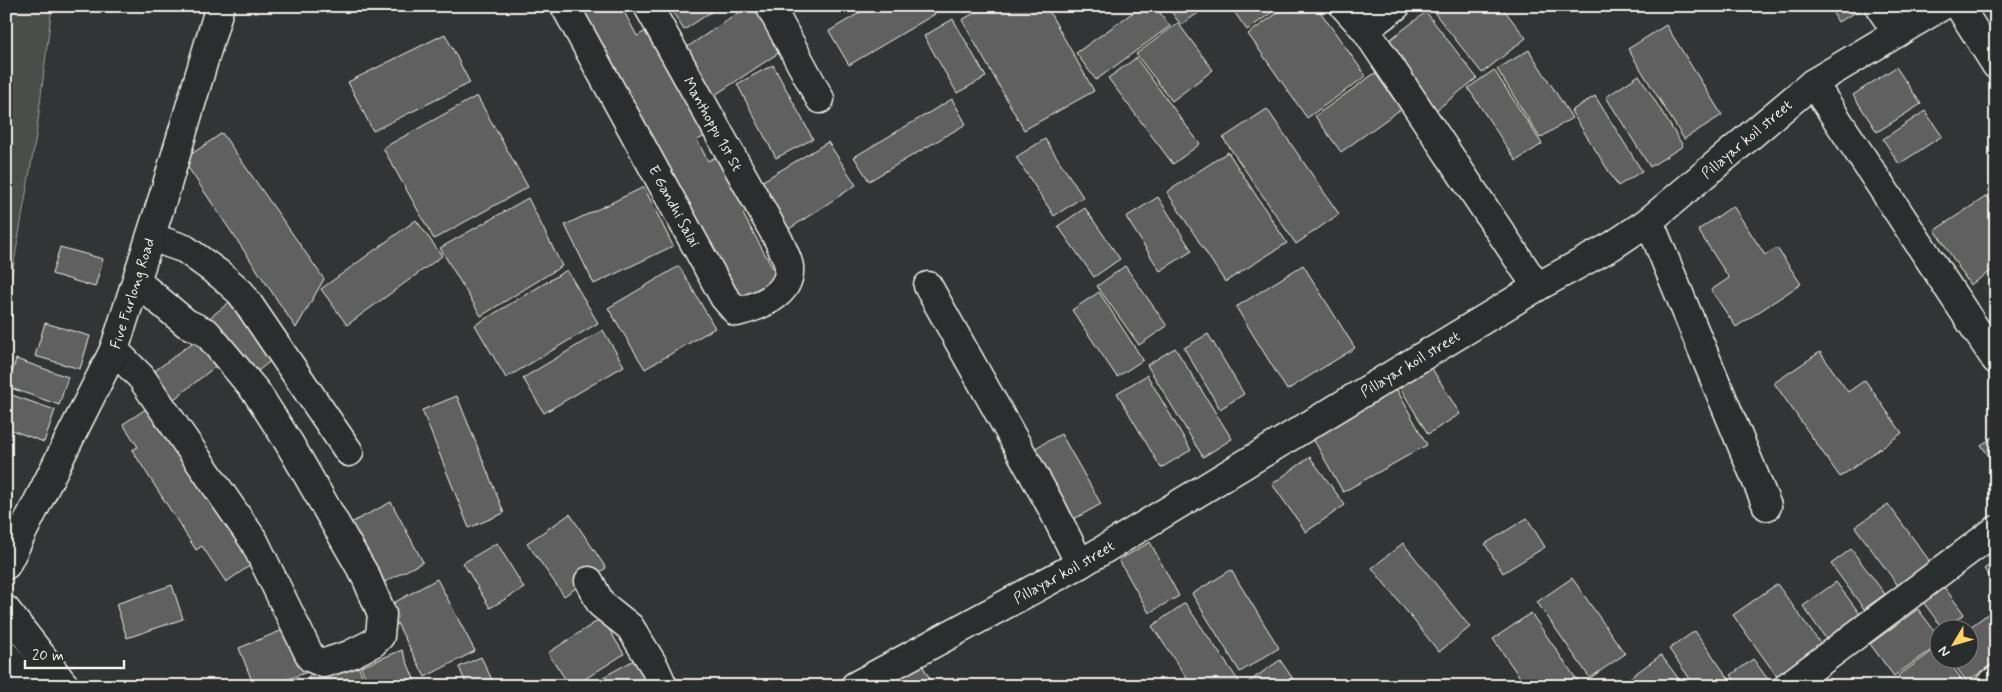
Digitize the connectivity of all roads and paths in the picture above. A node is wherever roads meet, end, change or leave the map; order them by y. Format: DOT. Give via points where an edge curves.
graph roads {
  1 [pos="220,6"];
  2 [pos="565,6"];
  3 [pos="648,6"];
  4 [pos="770,6"];
  5 [pos="1344,6"];
  6 [pos="1396,6"];
  7 [pos="1879,6"];
  8 [pos="1942,6"];
  9 [pos="1959,6"];
  10 [pos="1365,29"];
  11 [pos="1897,33"];
  12 [pos="1996,64"];
  13 [pos="1813,83"];
  14 [pos="820,99"];
  15 [pos="1649,222"];
  16 [pos="151,237"];
  17 [pos="780,241"];
  18 [pos="136,282"];
  19 [pos="928,286"];
  20 [pos="1536,287"];
  21 [pos="114,350"];
  22 [pos="1996,360"];
  23 [pos="349,452"];
  24 [pos="1767,506"];
  25 [pos="1996,530"];
  26 [pos="1080,564"];
  27 [pos="6,565"];
  28 [pos="589,581"];
  29 [pos="6,610"];
  30 [pos="6,656"];
  31 [pos="1996,680"];
  32 [pos="30,686"];
  33 [pos="65,686"];
  34 [pos="663,686"];
  35 [pos="855,686"];
  36 [pos="1788,686"];
  37 [pos="1989,686"];
  1 -- 16 [label="street, Five Furlong Road"];
  2 -- 17 [label="street, E Gandhi Salai" via="724,297 738,312 754,308 776,296 788,282 789,266"];
  3 -- 17 [label="street, Manthoppu 1st St"];
  4 -- 14 [label="street"];
  5 -- 10 [label="street"];
  6 -- 10 [label="street"];
  7 -- 11 [label="street"];
  8 -- 11 [label="street, Pillayar koil street"];
  9 -- 12 [label="street"];
  10 -- 20 [label="street"];
  11 -- 13 [label="street, Pillayar koil street"];
  13 -- 15 [label="street, Pillayar koil street"];
  13 -- 22 [label="street"];
  15 -- 20 [label="street, Pillayar koil street"];
  15 -- 24 [label="street"];
  16 -- 18 [label="street, Five Furlong Road"];
  16 -- 23 [label="street" via="185,249 241,293"];
  18 -- 21 [label="street, Five Furlong Road"];
  18 -- 21 [label="street" via="186,323 207,333 257,393 366,577 382,614 380,636 373,643 324,663 311,658 254,541 141,377"];
  19 -- 26 [label="street"];
  20 -- 26 [label="street, Pillayar koil street"];
  21 -- 27 [label="street, Five Furlong Road"];
  25 -- 36 [label="street"];
  26 -- 35 [label="street, Pillayar koil street"];
  28 -- 34 [label="street" via="601,604 630,627"];
  29 -- 33 [label="street"];
  30 -- 32 [label="street"];
  31 -- 37 [label="street"];
}
